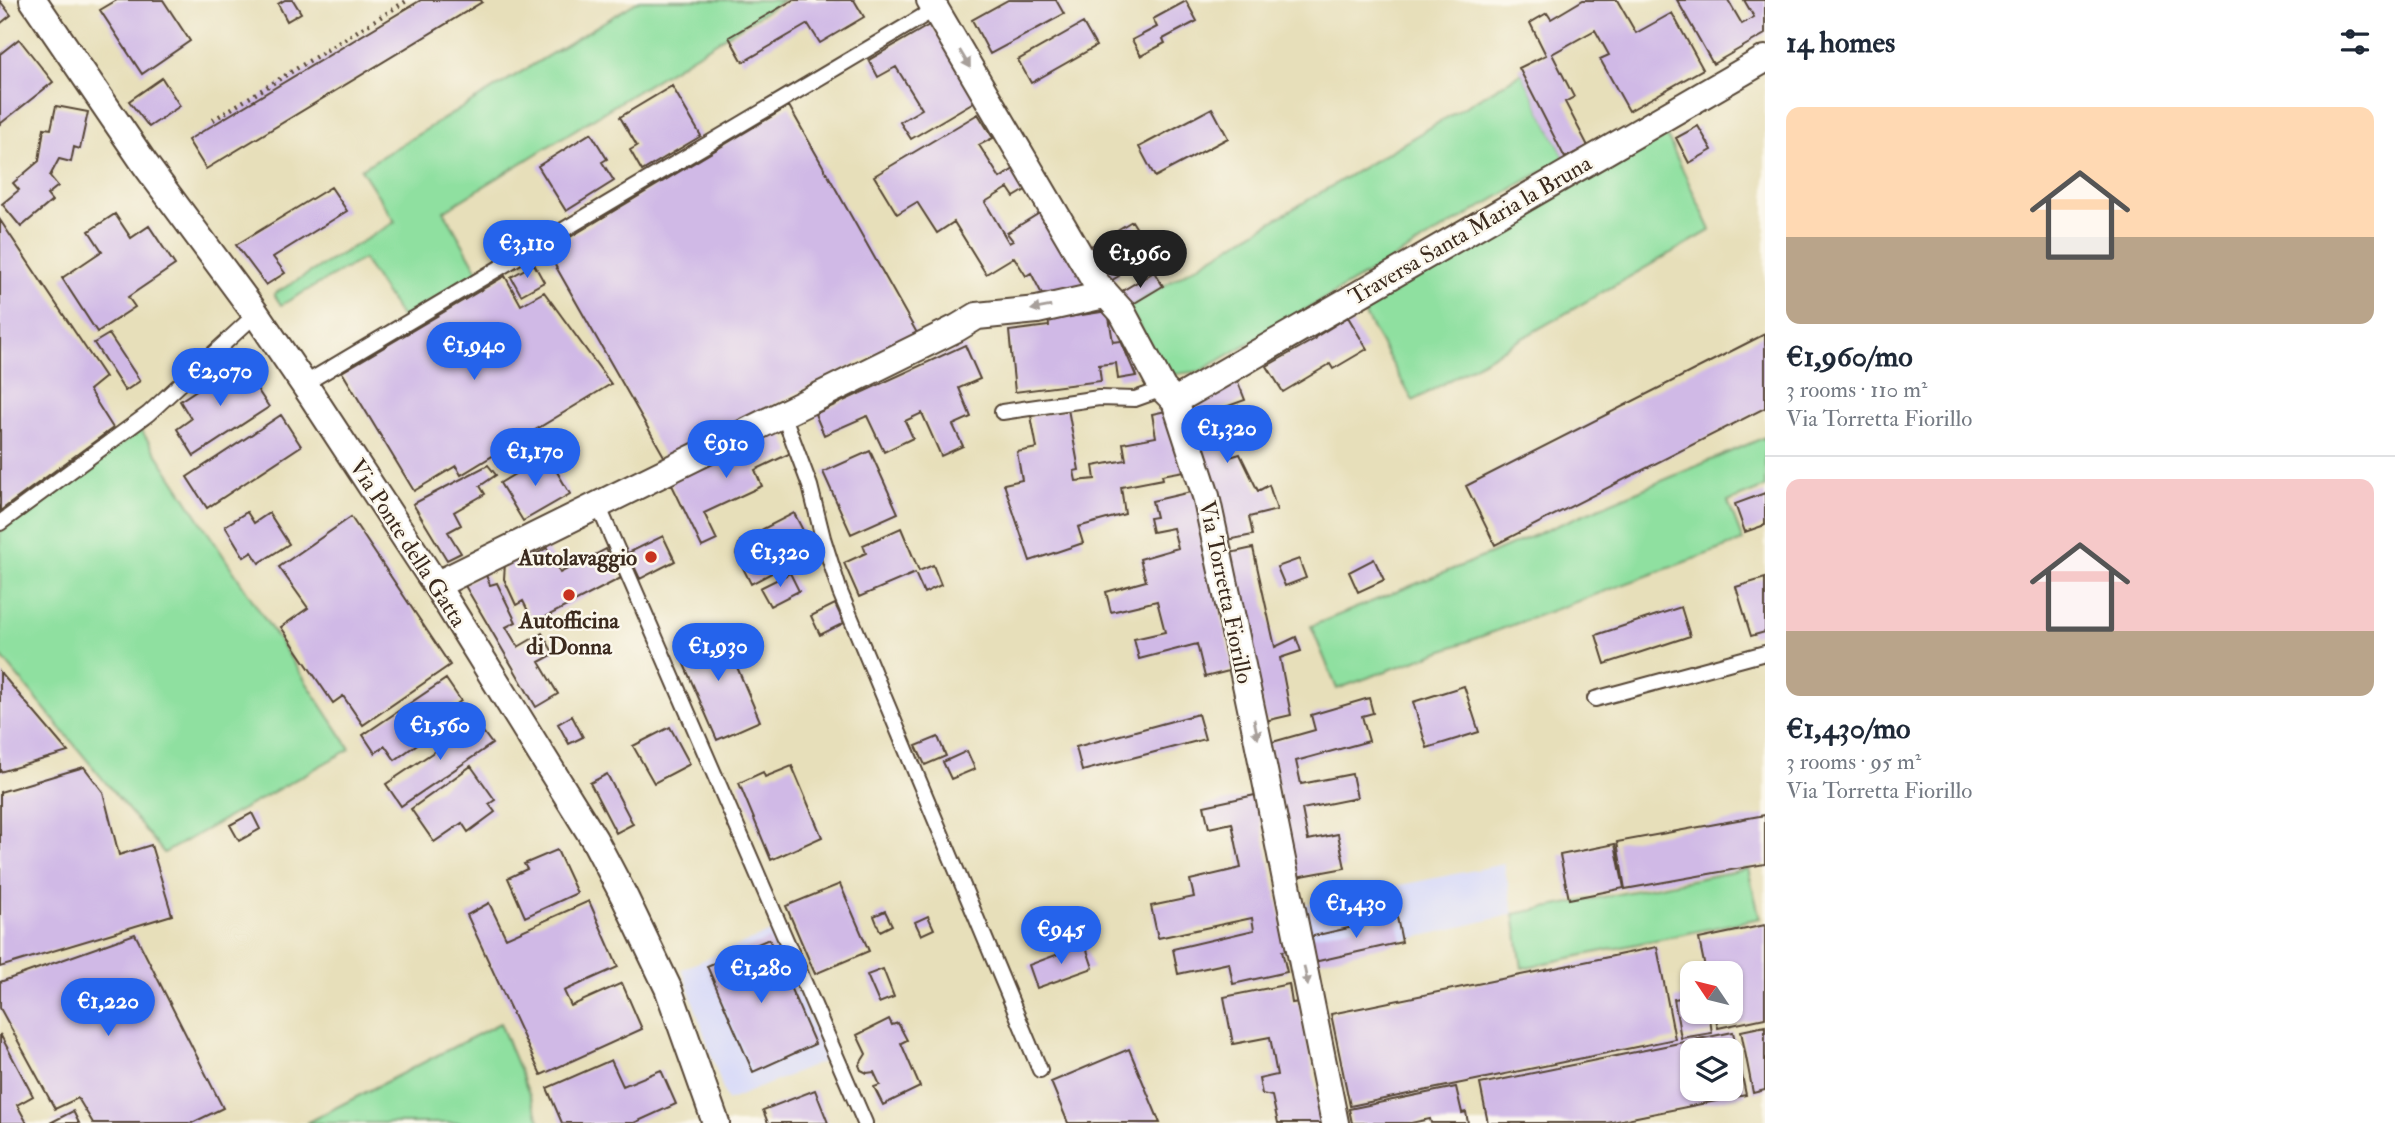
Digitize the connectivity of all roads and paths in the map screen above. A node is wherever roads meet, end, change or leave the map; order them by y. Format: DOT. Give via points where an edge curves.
graph roads {
  1 [pos="33,0"];
  2 [pos="408,0"];
  3 [pos="932,4"];
  4 [pos="1765,59"];
  5 [pos="213,120"];
  6 [pos="1104,295"];
  7 [pos="256,314"];
  8 [pos="304,384"];
  9 [pos="1169,395"];
  10 [pos="1002,412"];
  11 [pos="783,414"];
  12 [pos="598,505"];
  13 [pos="0,523"];
  14 [pos="436,585"];
  15 [pos="1765,653"];
  16 [pos="1595,699"];
  17 [pos="1040,1070"];
  18 [pos="716,1123"];
  19 [pos="864,1123"];
  20 [pos="1335,1123"];
  1 -- 7 [label="street, Via Ponte della Gatta" via="145,164"];
  2 -- 5 [label="path"];
  3 -- 6 [label="street, Via Torretta Fiorillo, one-way"];
  3 -- 8 [label="lane"];
  4 -- 9 [label="street, Traversa Santa Maria la Bruna"];
  6 -- 9 [label="street, Via Torretta Fiorillo" via="1122,312"];
  6 -- 11 [label="street, one-way" via="1037,310 977,316"];
  7 -- 8 [label="street, Via Ponte della Gatta"];
  7 -- 13 [label="lane" via="148,414"];
  8 -- 14 [label="street, Via Ponte della Gatta"];
  9 -- 10 [label="lane" via="1099,398"];
  9 -- 20 [label="street, Via Torretta Fiorillo, one-way" via="1206,496"];
  11 -- 12 [label="street"];
  11 -- 17 [label="lane" via="810,486 840,592"];
  12 -- 14 [label="street"];
  12 -- 19 [label="lane"];
  14 -- 18 [label="street, Via Ponte della Gatta" via="594,839 625,898 668,988"];
  15 -- 16 [label="lane"];
}
